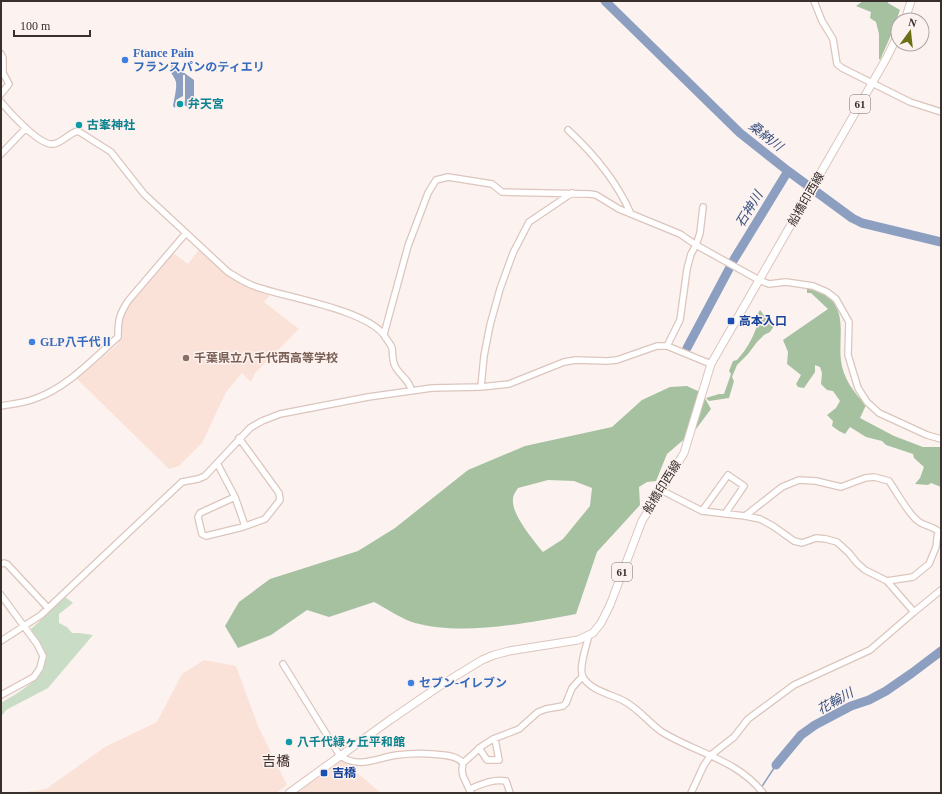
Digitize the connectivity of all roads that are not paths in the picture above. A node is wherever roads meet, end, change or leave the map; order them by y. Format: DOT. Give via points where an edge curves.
graph roads {
  1 [pos="814,1"];
  2 [pos="911,1"];
  3 [pos="907,12"];
  4 [pos="890,51"];
  5 [pos="1,54"];
  6 [pos="872,83"];
  7 [pos="1,94"];
  8 [pos="1,102"];
  9 [pos="941,112"];
  10 [pos="26,128"];
  11 [pos="568,130"];
  12 [pos="1,154"];
  13 [pos="572,193"];
  14 [pos="703,208"];
  15 [pos="631,214"];
  16 [pos="185,232"];
  17 [pos="696,245"];
  18 [pos="759,280"];
  19 [pos="384,334"];
  20 [pos="667,346"];
  21 [pos="712,364"];
  22 [pos="482,387"];
  23 [pos="411,391"];
  24 [pos="1,406"];
  25 [pos="239,438"];
  26 [pos="941,439"];
  27 [pos="217,463"];
  28 [pos="661,490"];
  29 [pos="235,498"];
  30 [pos="702,511"];
  31 [pos="725,514"];
  32 [pos="745,516"];
  33 [pos="245,526"];
  34 [pos="1,564"];
  35 [pos="887,582"];
  36 [pos="941,590"];
  37 [pos="1,595"];
  38 [pos="48,608"];
  39 [pos="914,612"];
  40 [pos="25,626"];
  41 [pos="589,635"];
  42 [pos="3,639"];
  43 [pos="282,664"];
  44 [pos="582,677"];
  45 [pos="1,695"];
  46 [pos="495,739"];
  47 [pos="479,748"];
  48 [pos="711,755"];
  49 [pos="340,756"];
  50 [pos="463,763"];
  51 [pos="470,791"];
  52 [pos="289,793"];
  53 [pos="510,793"];
  54 [pos="691,793"];
  55 [pos="763,793"];
  1 -- 6 [label="street" via="833,39 837,64"];
  2 -- 3 [label="main road"];
  4 -- 6 [label="main road, 船橋印西線 / 61"];
  5 -- 7 [label="street" via="3,73 9,84"];
  6 -- 9 [label="street" via="910,102"];
  6 -- 18 [label="main road, 船橋印西線 / 61"];
  8 -- 10 [label="street"];
  10 -- 12 [label="street"];
  10 -- 16 [label="street" via="45,143 56,144 78,131 105,148 117,159 144,194"];
  11 -- 15 [label="street" via="616,185"];
  13 -- 15 [label="street" via="596,195 612,206"];
  13 -- 19 [label="street" via="502,192 492,184 448,177 436,180 428,193 408,246"];
  13 -- 22 [label="street" via="529,222 513,253 490,325"];
  14 -- 17 [label="street"];
  15 -- 17 [label="street" via="680,234"];
  16 -- 19 [label="street" via="237,278 253,286 345,312 367,321"];
  16 -- 24 [label="street" via="120,313 118,337 71,378 47,394 27,402"];
  17 -- 18 [label="street"];
  17 -- 20 [label="street" via="687,269 680,320"];
  18 -- 21 [label="main road, 船橋印西線 / 61"];
  18 -- 26 [label="street" via="769,284 786,282 813,286 836,299 849,322 848,355 858,388 868,402 879,413"];
  19 -- 23 [label="street" via="392,347 394,364 411,386"];
  20 -- 21 [label="street"];
  20 -- 22 [label="street" via="657,346 617,360 564,362 509,384"];
  21 -- 28 [label="main road, 船橋印西線 / 61" via="684,453"];
  22 -- 23 [label="street"];
  23 -- 25 [label="street" via="280,414 250,428"];
  25 -- 27 [label="street"];
  25 -- 33 [label="street" via="279,493 280,500 265,519"];
  27 -- 29 [label="street"];
  27 -- 38 [label="street" via="205,476 182,482"];
  28 -- 30 [label="street"];
  28 -- 41 [label="main road, 船橋印西線 / 61" via="637,532 606,613 601,623"];
  29 -- 33 [label="street"];
  29 -- 33 [label="street" via="200,513 198,517 202,534 206,536"];
  30 -- 31 [label="street"];
  30 -- 31 [label="street" via="728,475 744,486"];
  31 -- 32 [label="street"];
  32 -- 35 [label="street" via="760,519 794,541 802,543 816,538 837,542 865,570"];
  32 -- 35 [label="street" via="782,487 799,480 841,487 874,477 889,480 910,512 918,521 938,531 938,538 929,564 913,577"];
  34 -- 38 [label="street" via="7,564"];
  35 -- 39 [label="street"];
  36 -- 39 [label="street"];
  37 -- 40 [label="street"];
  38 -- 40 [label="street"];
  39 -- 48 [label="street" via="870,650 794,685 748,719 734,737"];
  40 -- 42 [label="street"];
  40 -- 45 [label="street" via="41,650 42,664 34,677"];
  41 -- 44 [label="street" via="581,667"];
  41 -- 49 [label="main road, 船橋印西線 / 61" via="578,640 509,651 482,660 440,685"];
  43 -- 49 [label="street"];
  44 -- 46 [label="street" via="572,688 563,706 538,712 519,729"];
  44 -- 48 [label="street" via="590,685 639,711 660,731"];
  46 -- 47 [label="street"];
  46 -- 47 [label="street" via="499,760 487,760"];
  47 -- 50 [label="street"];
  48 -- 54 [label="street"];
  48 -- 55 [label="street" via="746,775"];
  49 -- 50 [label="street" via="348,761 363,762 398,755 436,754 451,756"];
  49 -- 52 [label="main road, 船橋印西線 / 61"];
  50 -- 51 [label="street" via="463,776"];
  51 -- 53 [label="street" via="489,781 498,780 506,781"];
}
